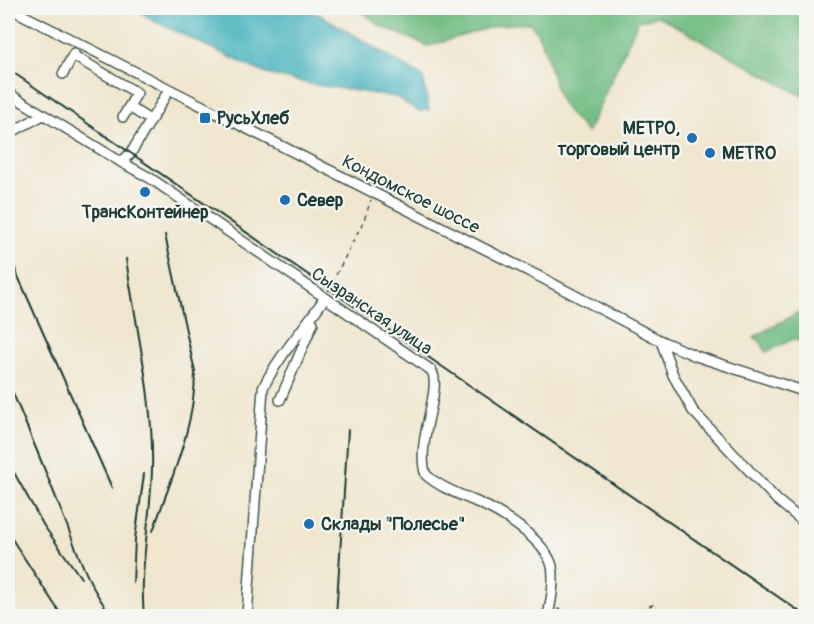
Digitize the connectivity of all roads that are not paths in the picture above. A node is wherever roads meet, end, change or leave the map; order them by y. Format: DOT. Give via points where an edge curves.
graph roads {
  1 [pos="9,8"];
  2 [pos="75,41"];
  3 [pos="74,56"];
  4 [pos="63,74"];
  5 [pos="169,90"];
  6 [pos="8,93"];
  7 [pos="129,107"];
  8 [pos="43,115"];
  9 [pos="123,117"];
  10 [pos="150,120"];
  11 [pos="8,134"];
  12 [pos="121,162"];
  13 [pos="324,299"];
  14 [pos="661,341"];
  15 [pos="807,392"];
  16 [pos="280,399"];
  17 [pos="807,524"];
  18 [pos="549,612"];
  19 [pos="247,616"];
  1 -- 2 [label="street, Кондомское шоссе"];
  2 -- 3 [label="street"];
  2 -- 5 [label="street, Кондомское шоссе"];
  3 -- 4 [label="street"];
  3 -- 7 [label="street" via="137,93"];
  5 -- 10 [label="street"];
  5 -- 14 [label="street, Кондомское шоссе"];
  6 -- 8 [label="street, Сызранская улица"];
  7 -- 9 [label="street"];
  7 -- 10 [label="street"];
  8 -- 11 [label="street"];
  8 -- 12 [label="street, Сызранская улица"];
  10 -- 12 [label="street" via="131,153"];
  12 -- 13 [label="street, Сызранская улица"];
  13 -- 16 [label="street"];
  13 -- 18 [label="street, Сызранская улица" via="434,373 422,441 422,467 426,475 448,489 519,525 537,543 551,562"];
  13 -- 19 [label="street" via="298,337 276,360 263,388"];
  14 -- 15 [label="street, Кондомское шоссе"];
  14 -- 17 [label="street" via="673,375 693,411 777,500"];
}
